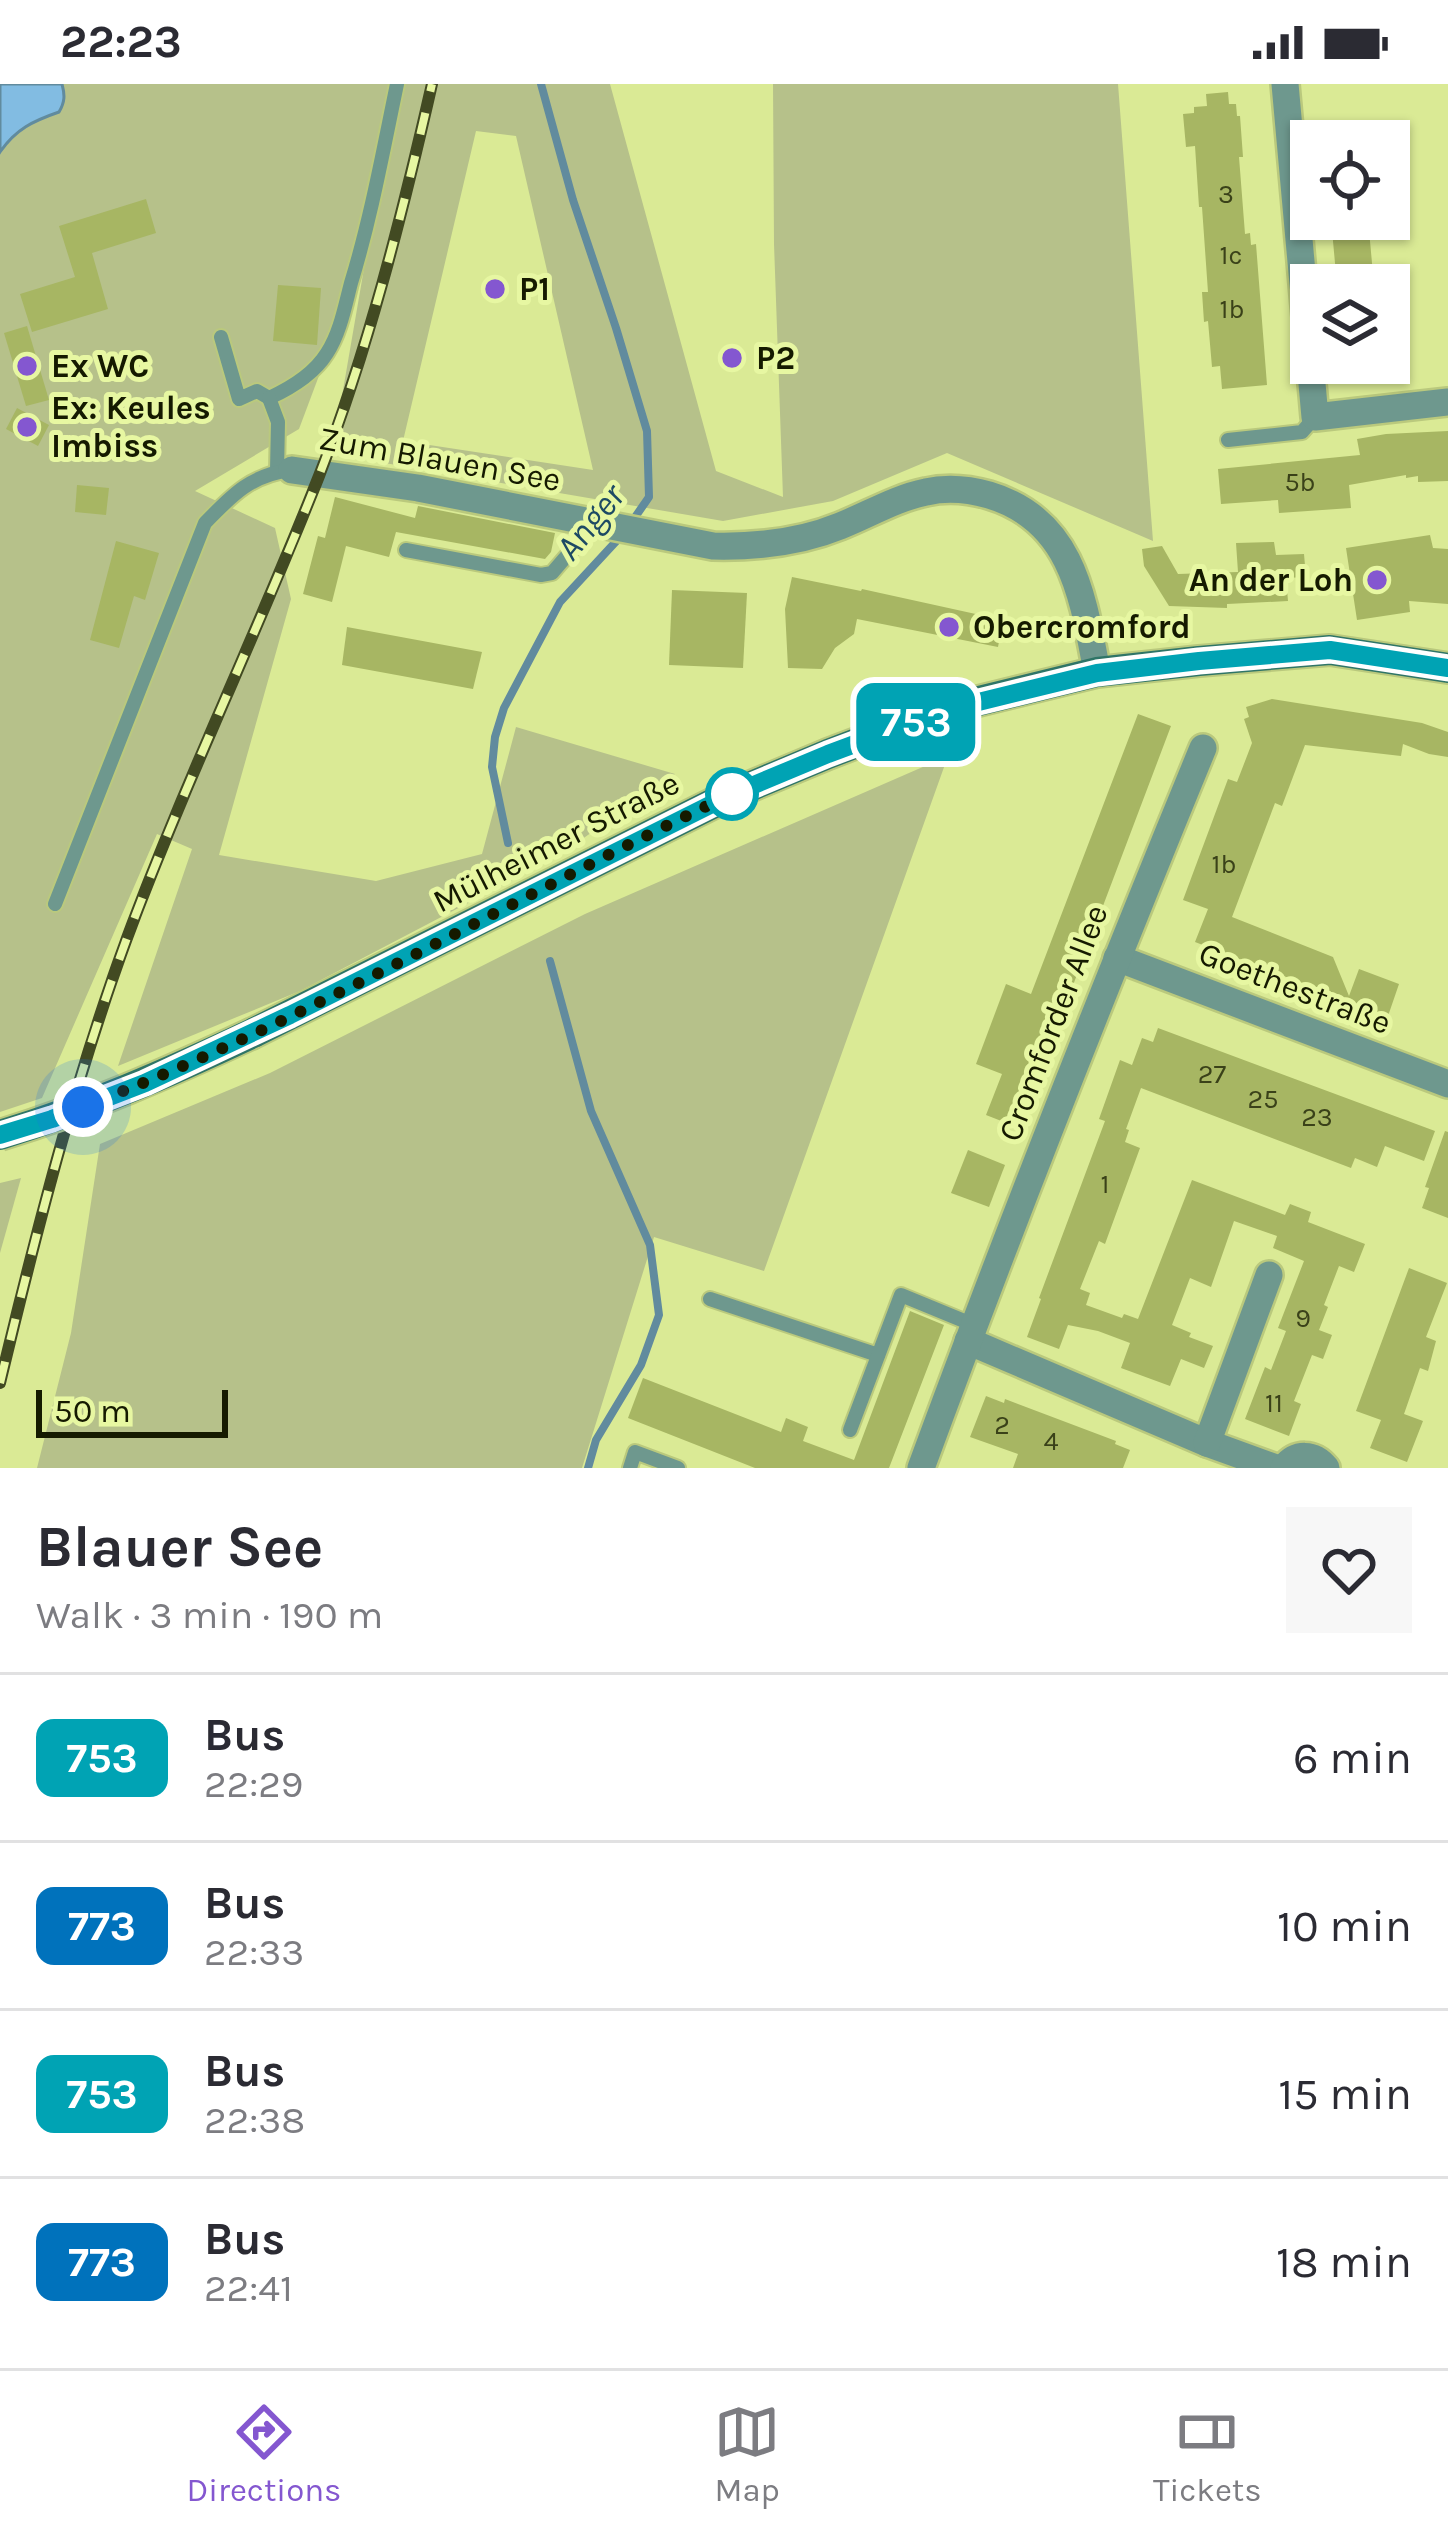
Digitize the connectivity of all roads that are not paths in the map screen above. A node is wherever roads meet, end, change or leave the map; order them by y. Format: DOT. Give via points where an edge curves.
graph roads {
  1 [pos="398,84"];
  2 [pos="1285,84"];
  3 [pos="221,337"];
  4 [pos="268,398"];
  5 [pos="1448,402"];
  6 [pos="1315,417"];
  7 [pos="1228,440"];
  8 [pos="284,471"];
  9 [pos="601,524"];
  10 [pos="406,550"];
  11 [pos="1448,668"];
  12 [pos="1097,673"];
  13 [pos="1203,748"];
  14 [pos="55,904"];
  15 [pos="1117,958"];
  16 [pos="1448,1084"];
  17 [pos="0,1135"];
  18 [pos="1269,1275"];
  19 [pos="710,1299"];
  20 [pos="971,1333"];
  21 [pos="878,1355"];
  22 [pos="850,1430"];
  23 [pos="1207,1443"];
  24 [pos="630,1468"];
  25 [pos="678,1468"];
  26 [pos="921,1468"];
  27 [pos="1280,1468"];
  28 [pos="1326,1468"];
  1 -- 4 [label="lane" via="337,333 315,369"];
  2 -- 6 [label="street"];
  3 -- 4 [label="lane" via="239,399 257,391"];
  4 -- 8 [label="lane, Zum Blauen See"];
  5 -- 6 [label="street"];
  6 -- 7 [label="lane" via="1302,432"];
  8 -- 9 [label="street, Zum Blauen See"];
  8 -- 14 [label="lane" via="249,481 205,523"];
  9 -- 10 [label="lane" via="541,575"];
  9 -- 12 [label="street, Zum Blauen See" via="739,547 835,528 923,492 999,498 1062,550 1083,598"];
  11 -- 12 [label="main road, Mülheimer Straße" via="1330,650"];
  12 -- 17 [label="main road, Mülheimer Straße, bridge" via="946,710 730,795 253,1033"];
  13 -- 15 [label="street, Cromforder Allee"];
  15 -- 16 [label="street, Goethestraße"];
  15 -- 20 [label="street, Cromforder Allee"];
  18 -- 23 [label="street"];
  19 -- 21 [label="lane"];
  20 -- 21 [label="lane" via="901,1295"];
  20 -- 23 [label="street"];
  20 -- 26 [label="street, Cromforder Allee"];
  21 -- 22 [label="lane"];
  23 -- 27 [label="street"];
  24 -- 25 [label="lane" via="635,1452"];
  27 -- 28 [label="street" via="1302,1456"];
}
